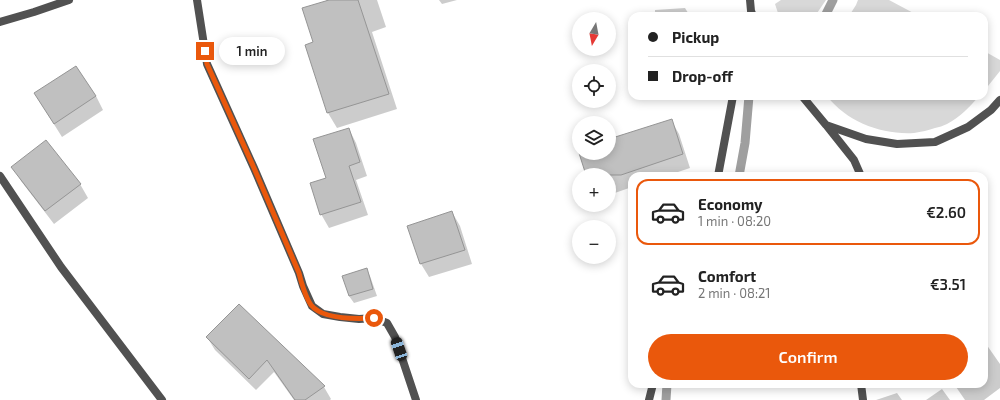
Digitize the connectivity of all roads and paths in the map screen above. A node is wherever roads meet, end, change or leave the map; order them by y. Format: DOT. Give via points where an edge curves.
graph roads {
  1 [pos="69,0"];
  2 [pos="197,0"];
  3 [pos="750,0"];
  4 [pos="751,12"];
  5 [pos="0,22"];
  6 [pos="732,100"];
  7 [pos="805,100"];
  8 [pos="1000,100"];
  9 [pos="826,125"];
  10 [pos="719,172"];
  11 [pos="859,172"];
  12 [pos="0,176"];
  13 [pos="651,388"];
  14 [pos="862,388"];
  15 [pos="162,400"];
  16 [pos="416,400"];
  17 [pos="649,400"];
  18 [pos="863,400"];
  1 -- 5 [label="street"];
  2 -- 16 [label="street" via="207,64 312,306 323,314 358,319 374,318 387,323 395,337"];
  3 -- 4 [label="street"];
  6 -- 10 [label="street"];
  7 -- 9 [label="street"];
  8 -- 9 [label="street" via="968,127 935,142 896,144 866,139"];
  9 -- 11 [label="street" via="854,160"];
  12 -- 15 [label="street" via="61,267"];
  13 -- 17 [label="street"];
  14 -- 18 [label="street"];
}
